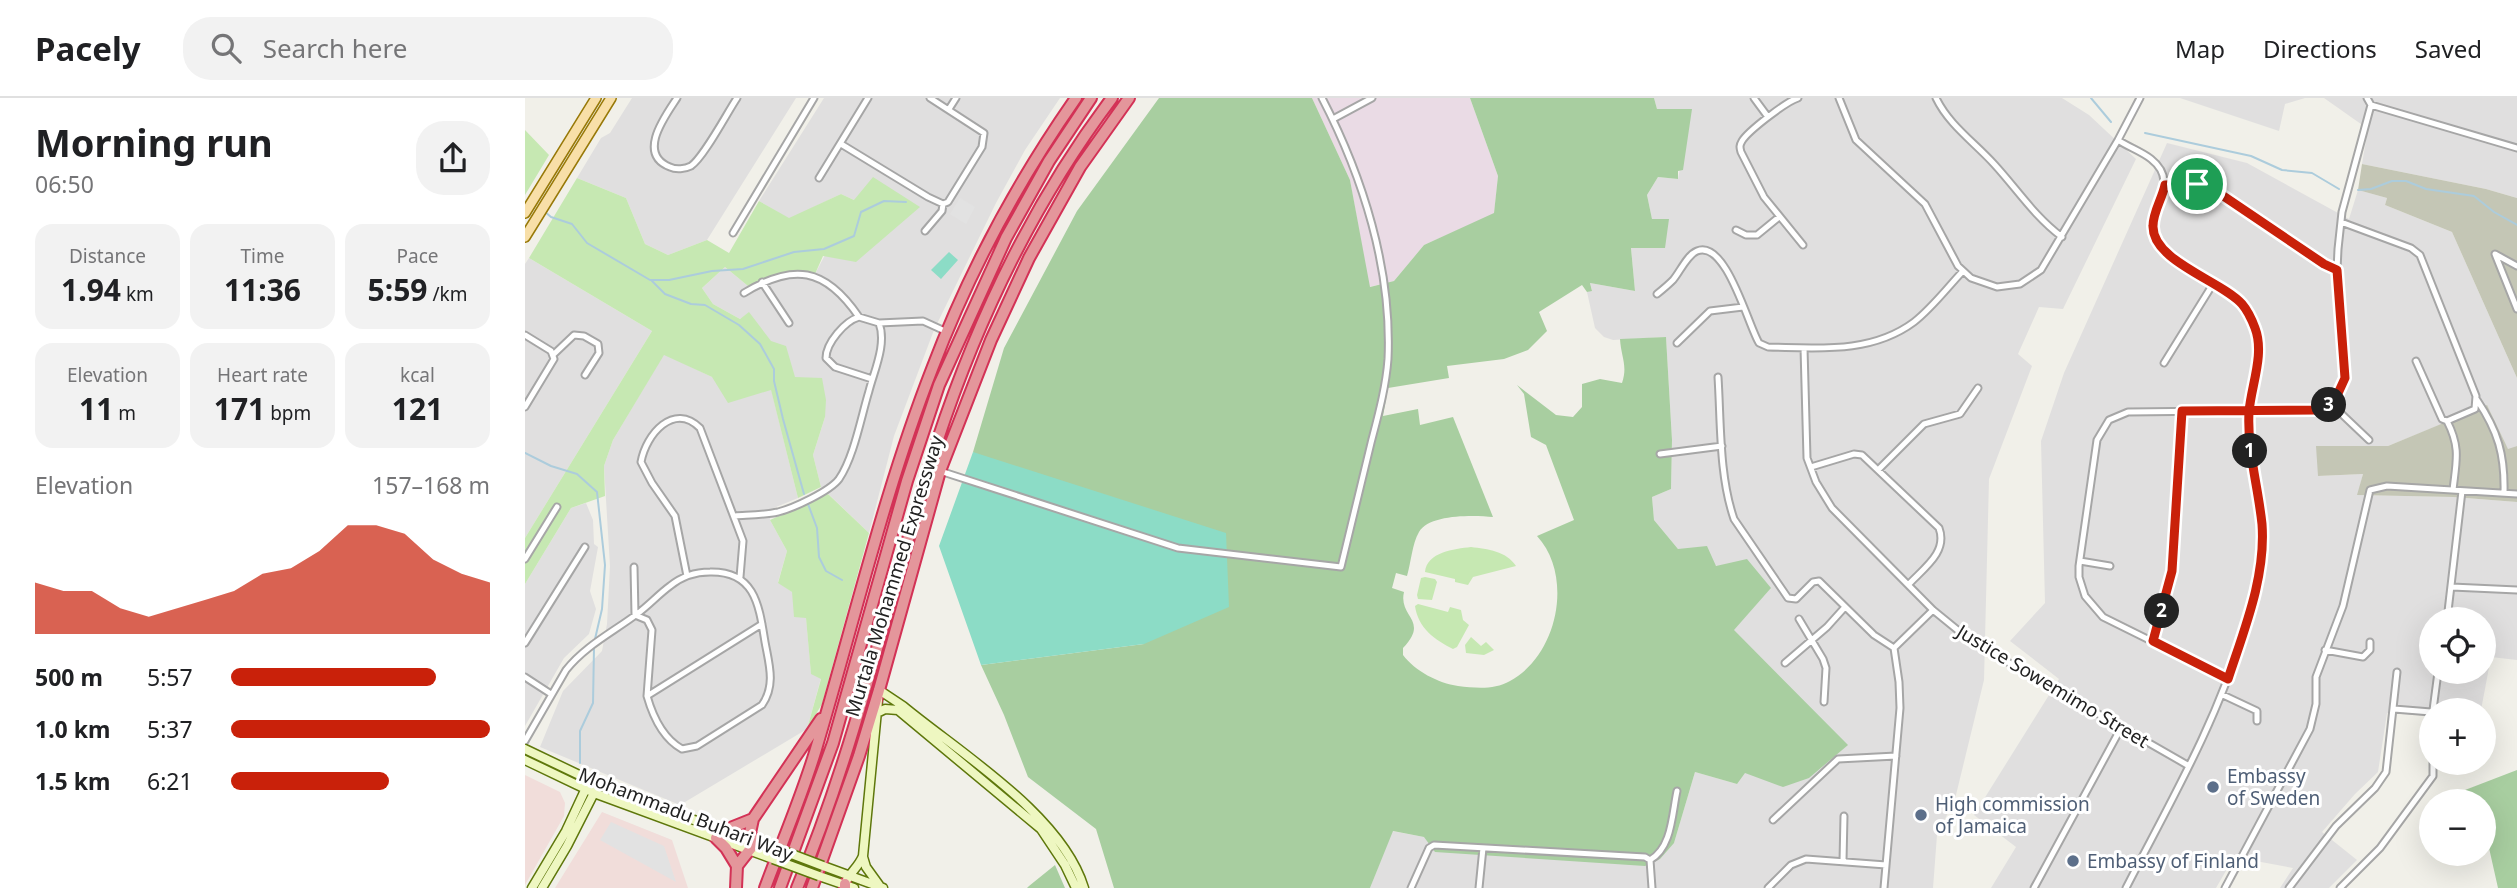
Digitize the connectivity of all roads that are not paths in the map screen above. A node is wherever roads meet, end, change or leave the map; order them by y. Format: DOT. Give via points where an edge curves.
graph roads {
  1 [pos="596,98"];
  2 [pos="611,98"];
  3 [pos="677,98"];
  4 [pos="737,98"];
  5 [pos="814,98"];
  6 [pos="868,98"];
  7 [pos="930,98"];
  8 [pos="956,98"];
  9 [pos="1076,98"];
  10 [pos="1091,98"];
  11 [pos="1129,98"];
  12 [pos="1322,98"];
  13 [pos="1372,98"];
  14 [pos="1754,98"];
  15 [pos="1798,98"];
  16 [pos="1839,98"];
  17 [pos="1936,98"];
  18 [pos="2140,98"];
  19 [pos="2367,98"];
  20 [pos="1112,100"];
  21 [pos="2371,105"];
  22 [pos="950,109"];
  23 [pos="1768,117"];
  24 [pos="1333,119"];
  25 [pos="2118,140"];
  26 [pos="841,144"];
  27 [pos="2517,148"];
  28 [pos="819,177"];
  29 [pos="1038,181"];
  30 [pos="2165,185"];
  31 [pos="1013,198"];
  32 [pos="943,204"];
  33 [pos="525,213"];
  34 [pos="1779,217"];
  35 [pos="2341,222"];
  36 [pos="1736,230"];
  37 [pos="925,231"];
  38 [pos="733,233"];
  39 [pos="526,235"];
  40 [pos="2062,237"];
  41 [pos="1803,244"];
  42 [pos="2517,266"];
  43 [pos="2337,270"];
  44 [pos="1963,271"];
  45 [pos="1005,278"];
  46 [pos="762,282"];
  47 [pos="2213,284"];
  48 [pos="744,293"];
  49 [pos="1657,294"];
  50 [pos="1743,307"];
  51 [pos="2517,308"];
  52 [pos="859,317"];
  53 [pos="789,323"];
  54 [pos="879,323"];
  55 [pos="947,331"];
  56 [pos="525,335"];
  57 [pos="991,340"];
  58 [pos="1677,343"];
  59 [pos="1804,348"];
  60 [pos="554,354"];
  61 [pos="2416,361"];
  62 [pos="2164,363"];
  63 [pos="585,375"];
  64 [pos="1719,377"];
  65 [pos="872,379"];
  66 [pos="1978,388"];
  67 [pos="2477,400"];
  68 [pos="2330,403"];
  69 [pos="525,407"];
  70 [pos="2249,410"];
  71 [pos="2182,411"];
  72 [pos="2447,421"];
  73 [pos="2368,440"];
  74 [pos="1722,446"];
  75 [pos="1660,454"];
  76 [pos="1811,467"];
  77 [pos="1878,470"];
  78 [pos="940,471"];
  79 [pos="2453,490"];
  80 [pos="2462,491"];
  81 [pos="2504,493"];
  82 [pos="2517,494"];
  83 [pos="557,507"];
  84 [pos="735,516"];
  85 [pos="585,547"];
  86 [pos="525,559"];
  87 [pos="2080,561"];
  88 [pos="2110,566"];
  89 [pos="634,567"];
  90 [pos="687,576"];
  91 [pos="740,577"];
  92 [pos="1909,584"];
  93 [pos="2452,587"];
  94 [pos="2517,590"];
  95 [pos="1845,607"];
  96 [pos="2449,607"];
  97 [pos="1933,610"];
  98 [pos="635,615"];
  99 [pos="1798,619"];
  100 [pos="762,624"];
  101 [pos="1813,639"];
  102 [pos="2153,641"];
  103 [pos="2370,642"];
  104 [pos="525,643"];
  105 [pos="1894,648"];
  106 [pos="2325,650"];
  107 [pos="1785,663"];
  108 [pos="2397,672"];
  109 [pos="525,677"];
  110 [pos="2228,679"];
  111 [pos="879,690"];
  112 [pos="551,694"];
  113 [pos="2223,695"];
  114 [pos="647,696"];
  115 [pos="1824,702"];
  116 [pos="2394,709"];
  117 [pos="2419,710"];
  118 [pos="826,711"];
  119 [pos="874,714"];
  120 [pos="2257,721"];
  121 [pos="2121,728"];
  122 [pos="525,741"];
  123 [pos="525,749"];
  124 [pos="815,752"];
  125 [pos="859,756"];
  126 [pos="1896,756"];
  127 [pos="525,760"];
  128 [pos="2189,766"];
  129 [pos="2434,775"];
  130 [pos="594,782"];
  131 [pos="1677,790"];
  132 [pos="590,791"];
  133 [pos="815,794"];
  134 [pos="833,794"];
  135 [pos="1009,797"];
  136 [pos="1844,816"];
  137 [pos="753,819"];
  138 [pos="1773,820"];
  139 [pos="720,834"];
  140 [pos="751,847"];
  141 [pos="1483,848"];
  142 [pos="863,856"];
  143 [pos="1650,860"];
  144 [pos="1843,861"];
  145 [pos="1886,865"];
  146 [pos="737,866"];
  147 [pos="848,884"];
  148 [pos="532,888"];
  149 [pos="542,888"];
  150 [pos="736,888"];
  151 [pos="765,888"];
  152 [pos="780,888"];
  153 [pos="797,888"];
  154 [pos="812,888"];
  155 [pos="882,888"];
  156 [pos="1076,888"];
  157 [pos="1084,888"];
  158 [pos="1411,888"];
  159 [pos="1479,888"];
  160 [pos="1652,888"];
  161 [pos="1768,888"];
  162 [pos="1884,888"];
  163 [pos="2034,888"];
  164 [pos="2126,888"];
  165 [pos="2225,888"];
  166 [pos="2289,888"];
  167 [pos="2340,888"];
  1 -- 33 [label="main road"];
  2 -- 39 [label="main road"];
  3 -- 4 [label="street" via="654,144 663,163 680,169 697,160"];
  5 -- 38 [label="street"];
  6 -- 26 [label="street"];
  7 -- 22 [label="street"];
  8 -- 22 [label="street"];
  9 -- 31 [label="highway, Murtala Mohammed Expressway"];
  10 -- 29 [label="highway, Murtala Mohammed Expressway"];
  11 -- 57 [label="highway, Murtala Mohammed Expressway" via="1080,167 1029,258"];
  12 -- 24 [label="street"];
  13 -- 24 [label="street"];
  14 -- 23 [label="street"];
  15 -- 23 [label="street"];
  16 -- 44 [label="street" via="1856,139 1925,204"];
  17 -- 40 [label="street" via="1958,130"];
  18 -- 25 [label="street"];
  19 -- 21 [label="street"];
  20 -- 45 [label="highway, Murtala Mohammed Expressway" via="1046,201"];
  21 -- 27 [label="street"];
  21 -- 35 [label="street"];
  22 -- 32 [label="street" via="979,128 985,139 955,193"];
  23 -- 34 [label="street" via="1740,148"];
  24 -- 78 [label="street" via="1359,183 1387,302 1388,360 1341,567 1178,548"];
  25 -- 30 [label="street" via="2154,162"];
  25 -- 40 [label="street"];
  26 -- 28 [label="street"];
  26 -- 32 [label="street"];
  29 -- 31 [label="highway"];
  29 -- 133 [label="highway, Murtala Mohammed Expressway" via="1006,238 935,397"];
  30 -- 43 [label="street" via="2210,187"];
  30 -- 47 [label="street" via="2153,226 2157,241 2170,256"];
  31 -- 55 [label="highway, Murtala Mohammed Expressway"];
  32 -- 37 [label="street"];
  34 -- 36 [label="street" via="1757,235"];
  34 -- 41 [label="street"];
  35 -- 43 [label="street"];
  35 -- 67 [label="street" via="2418,252"];
  40 -- 44 [label="street" via="2041,271 2020,284 1990,286"];
  42 -- 51 [label="street" via="2495,254"];
  43 -- 68 [label="street" via="2345,378"];
  44 -- 59 [label="street" via="1917,319 1886,338 1844,348"];
  45 -- 57 [label="highway"];
  45 -- 134 [label="highway, Murtala Mohammed Expressway" via="977,335 938,441"];
  46 -- 48 [label="street"];
  46 -- 52 [label="street" via="793,273 820,278"];
  46 -- 53 [label="street"];
  47 -- 62 [label="street"];
  47 -- 70 [label="street" via="2243,305 2256,332"];
  49 -- 50 [label="street" via="1693,253 1702,250 1722,261"];
  50 -- 58 [label="street" via="1710,311"];
  50 -- 59 [label="street" via="1759,343"];
  52 -- 54 [label="street"];
  52 -- 65 [label="street" via="847,323 826,351 826,358 835,366"];
  54 -- 55 [label="street" via="923,321"];
  54 -- 65 [label="street" via="882,338"];
  55 -- 118 [label="highway, Murtala Mohammed Expressway" via="901,456"];
  56 -- 60 [label="street"];
  57 -- 78 [label="highway, Murtala Mohammed Expressway"];
  59 -- 76 [label="street, Justice Sowemimo Street"];
  60 -- 63 [label="street" via="573,335 584,335 598,344 599,353"];
  60 -- 69 [label="street"];
  61 -- 72 [label="street" via="2440,417"];
  64 -- 74 [label="street"];
  65 -- 84 [label="street" via="839,479 788,509"];
  66 -- 77 [label="street" via="1960,414 1924,424"];
  67 -- 72 [label="street" via="2471,412"];
  67 -- 81 [label="street" via="2503,454"];
  68 -- 70 [label="street" via="2316,410"];
  68 -- 73 [label="street"];
  70 -- 71 [label="street"];
  70 -- 110 [label="street" via="2262,525 2260,565"];
  71 -- 87 [label="street" via="2120,413 2103,427"];
  71 -- 102 [label="street" via="2172,571"];
  72 -- 79 [label="street" via="2456,439"];
  74 -- 75 [label="street"];
  74 -- 95 [label="street" via="1734,519 1785,595 1796,599 1819,581"];
  76 -- 77 [label="street" via="1858,453"];
  76 -- 92 [label="street, Justice Sowemimo Street" via="1832,508"];
  77 -- 92 [label="street" via="1939,528 1942,537 1939,552"];
  78 -- 111 [label="highway, Murtala Mohammed Expressway"];
  79 -- 80 [label="street"];
  79 -- 106 [label="street" via="2387,486 2370,490 2343,606"];
  80 -- 81 [label="street"];
  80 -- 93 [label="street"];
  81 -- 82 [label="street"];
  83 -- 86 [label="street"];
  84 -- 90 [label="street" via="700,428 687,419 665,422 648,444 641,466 675,516"];
  84 -- 91 [label="street" via="744,548"];
  85 -- 104 [label="street"];
  87 -- 88 [label="street"];
  87 -- 102 [label="street" via="2081,586 2090,604 2103,617"];
  89 -- 98 [label="street"];
  90 -- 91 [label="street" via="725,572"];
  90 -- 98 [label="street"];
  91 -- 100 [label="street" via="749,587"];
  92 -- 97 [label="street, Justice Sowemimo Street"];
  93 -- 94 [label="street"];
  93 -- 96 [label="street"];
  95 -- 101 [label="street"];
  95 -- 105 [label="street"];
  97 -- 105 [label="street"];
  97 -- 121 [label="street, Justice Sowemimo Street" via="1971,640"];
  98 -- 112 [label="street" via="574,659"];
  98 -- 114 [label="street" via="651,625"];
  99 -- 101 [label="street"];
  100 -- 114 [label="street"];
  100 -- 114 [label="street" via="771,676 768,697 698,746 682,749 671,743"];
  101 -- 107 [label="street"];
  101 -- 115 [label="street" via="1826,668"];
  102 -- 110 [label="street"];
  103 -- 106 [label="street" via="2363,657"];
  105 -- 126 [label="street" via="1900,708"];
  106 -- 165 [label="street" via="2316,677 2310,729"];
  108 -- 116 [label="street"];
  109 -- 112 [label="street"];
  110 -- 113 [label="street"];
  111 -- 119 [label="highway, Murtala Mohammed Expressway"];
  111 -- 135 [label="main road"];
  112 -- 122 [label="street"];
  113 -- 120 [label="street" via="2256,711"];
  113 -- 128 [label="street"];
  116 -- 117 [label="street"];
  116 -- 166 [label="street" via="2386,772 2336,826"];
  118 -- 124 [label="highway, Murtala Mohammed Expressway"];
  118 -- 137 [label="highway"];
  119 -- 125 [label="highway, Murtala Mohammed Expressway"];
  119 -- 135 [label="main road" via="898,710"];
  119 -- 142 [label="main road"];
  121 -- 128 [label="street, Justice Sowemimo Street"];
  121 -- 163 [label="street"];
  123 -- 130 [label="main road, Mohammadu Buhari Way"];
  124 -- 133 [label="highway"];
  124 -- 151 [label="highway, Murtala Mohammed Expressway"];
  125 -- 134 [label="highway"];
  125 -- 154 [label="highway, Murtala Mohammed Expressway"];
  126 -- 138 [label="street" via="1839,759"];
  126 -- 145 [label="street"];
  127 -- 132 [label="main road, Mohammadu Buhari Way"];
  128 -- 164 [label="street"];
  129 -- 167 [label="street" via="2380,848"];
  130 -- 132 [label="main road"];
  130 -- 139 [label="main road, Mohammadu Buhari Way"];
  131 -- 143 [label="street" via="1665,845"];
  132 -- 139 [label="main road, Mohammadu Buhari Way"];
  132 -- 148 [label="main road"];
  132 -- 149 [label="main road" via="567,846"];
  133 -- 152 [label="highway, Murtala Mohammed Expressway"];
  134 -- 153 [label="highway, Murtala Mohammed Expressway"];
  135 -- 156 [label="main road" via="1041,828"];
  135 -- 157 [label="main road" via="1040,817 1059,839"];
  136 -- 144 [label="street"];
  137 -- 139 [label="highway"];
  137 -- 140 [label="highway"];
  139 -- 140 [label="main road, Mohammadu Buhari Way"];
  139 -- 146 [label="highway"];
  140 -- 146 [label="highway"];
  140 -- 147 [label="main road, Mohammadu Buhari Way, bridge"];
  140 -- 147 [label="main road, Mohammadu Buhari Way, bridge" via="773,847 823,866"];
  141 -- 143 [label="street"];
  141 -- 158 [label="street" via="1434,845"];
  141 -- 159 [label="street"];
  142 -- 147 [label="main road"];
  142 -- 155 [label="main road"];
  143 -- 160 [label="street"];
  144 -- 145 [label="street"];
  144 -- 161 [label="street" via="1799,861"];
  145 -- 162 [label="street"];
  146 -- 150 [label="highway"];
  147 -- 155 [label="main road"];
}
